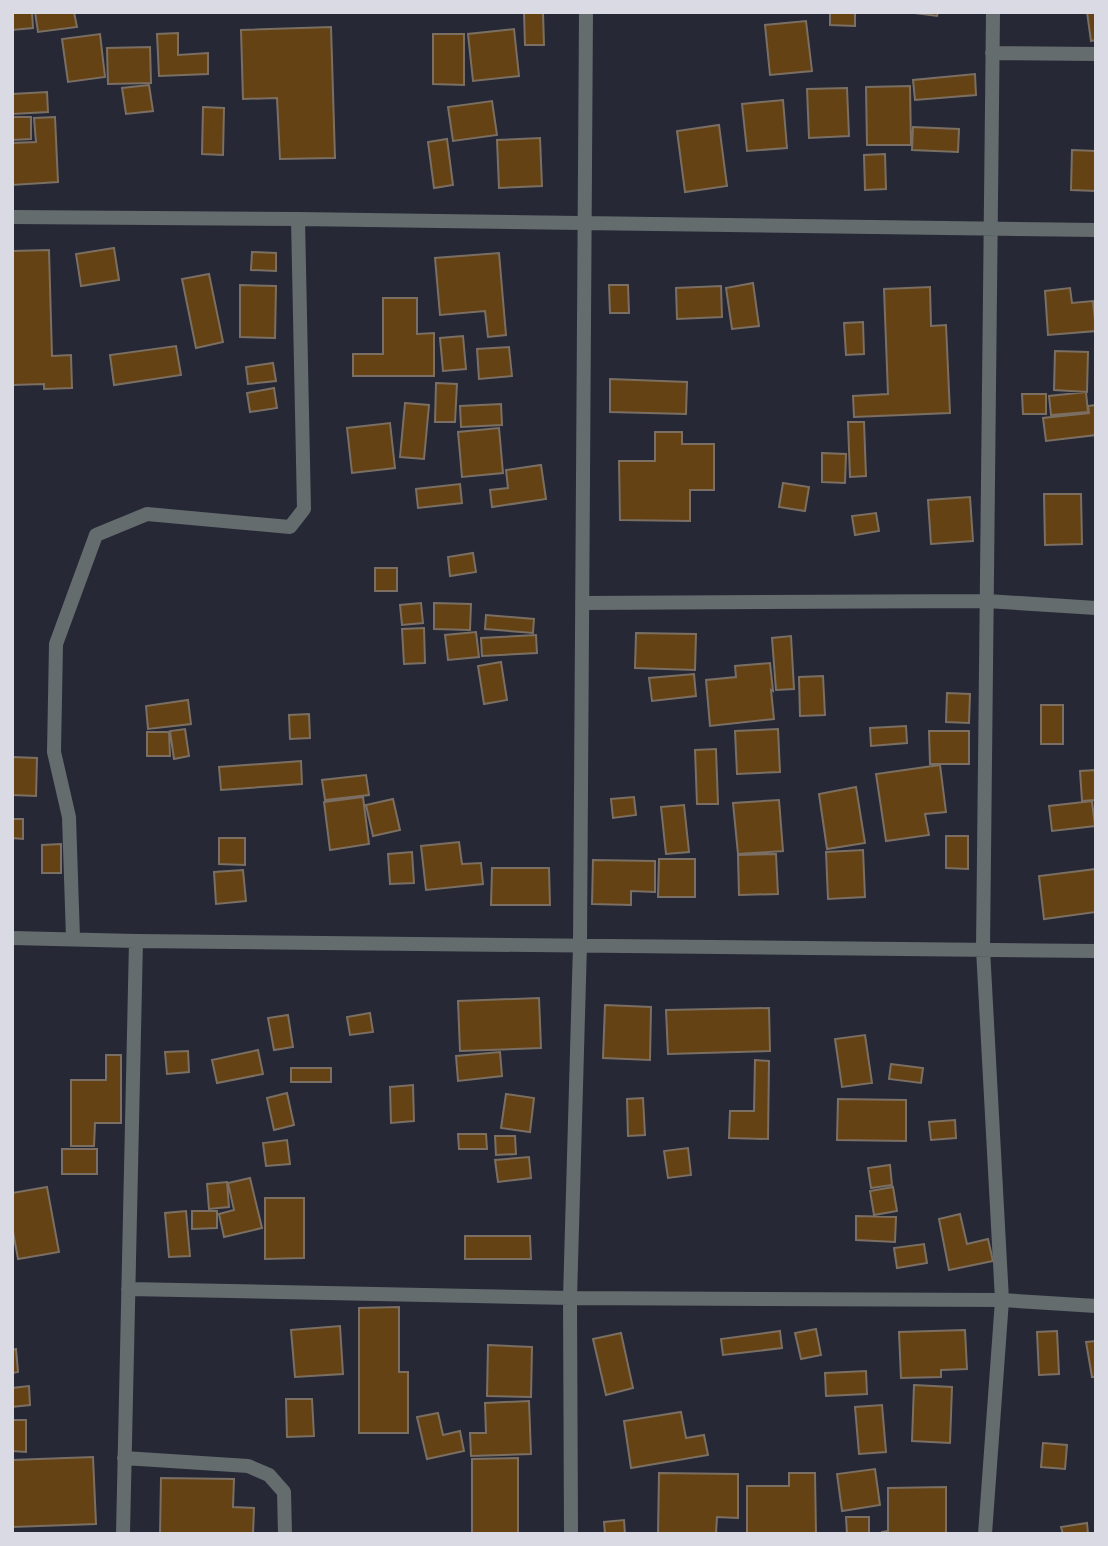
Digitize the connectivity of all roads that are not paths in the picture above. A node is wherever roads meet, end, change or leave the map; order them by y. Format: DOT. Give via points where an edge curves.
graph roads {
  1 [pos="586,12"];
  2 [pos="993,12"];
  3 [pos="992,53"];
  4 [pos="1096,54"];
  5 [pos="12,217"];
  6 [pos="299,219"];
  7 [pos="584,224"];
  8 [pos="990,229"];
  9 [pos="1096,230"];
  10 [pos="987,601"];
  11 [pos="582,603"];
  12 [pos="1096,608"];
  13 [pos="12,938"];
  14 [pos="73,938"];
  15 [pos="136,941"];
  16 [pos="580,945"];
  17 [pos="983,950"];
  18 [pos="1096,951"];
  19 [pos="128,1289"];
  20 [pos="570,1298"];
  21 [pos="1002,1300"];
  22 [pos="1096,1306"];
  23 [pos="124,1458"];
  24 [pos="123,1534"];
  25 [pos="285,1534"];
  26 [pos="571,1534"];
  27 [pos="985,1534"];
  1 -- 7 [label="street"];
  2 -- 3 [label="street"];
  3 -- 4 [label="street"];
  3 -- 8 [label="street"];
  5 -- 6 [label="street"];
  6 -- 7 [label="street"];
  6 -- 14 [label="street" via="304,509 290,527 147,514 96,535 56,644 54,752 69,817"];
  7 -- 8 [label="street"];
  7 -- 11 [label="street"];
  8 -- 9 [label="street"];
  8 -- 10 [label="street"];
  10 -- 11 [label="street"];
  10 -- 12 [label="street"];
  10 -- 17 [label="street"];
  11 -- 16 [label="street"];
  13 -- 14 [label="street"];
  14 -- 15 [label="street"];
  15 -- 16 [label="street"];
  15 -- 19 [label="street"];
  16 -- 17 [label="street"];
  16 -- 20 [label="street"];
  17 -- 18 [label="street"];
  17 -- 21 [label="street"];
  19 -- 20 [label="street"];
  19 -- 23 [label="street"];
  20 -- 21 [label="street"];
  20 -- 26 [label="street"];
  21 -- 22 [label="street"];
  21 -- 27 [label="street"];
  23 -- 24 [label="street"];
  23 -- 25 [label="street" via="248,1466 269,1475 284,1492"];
}
